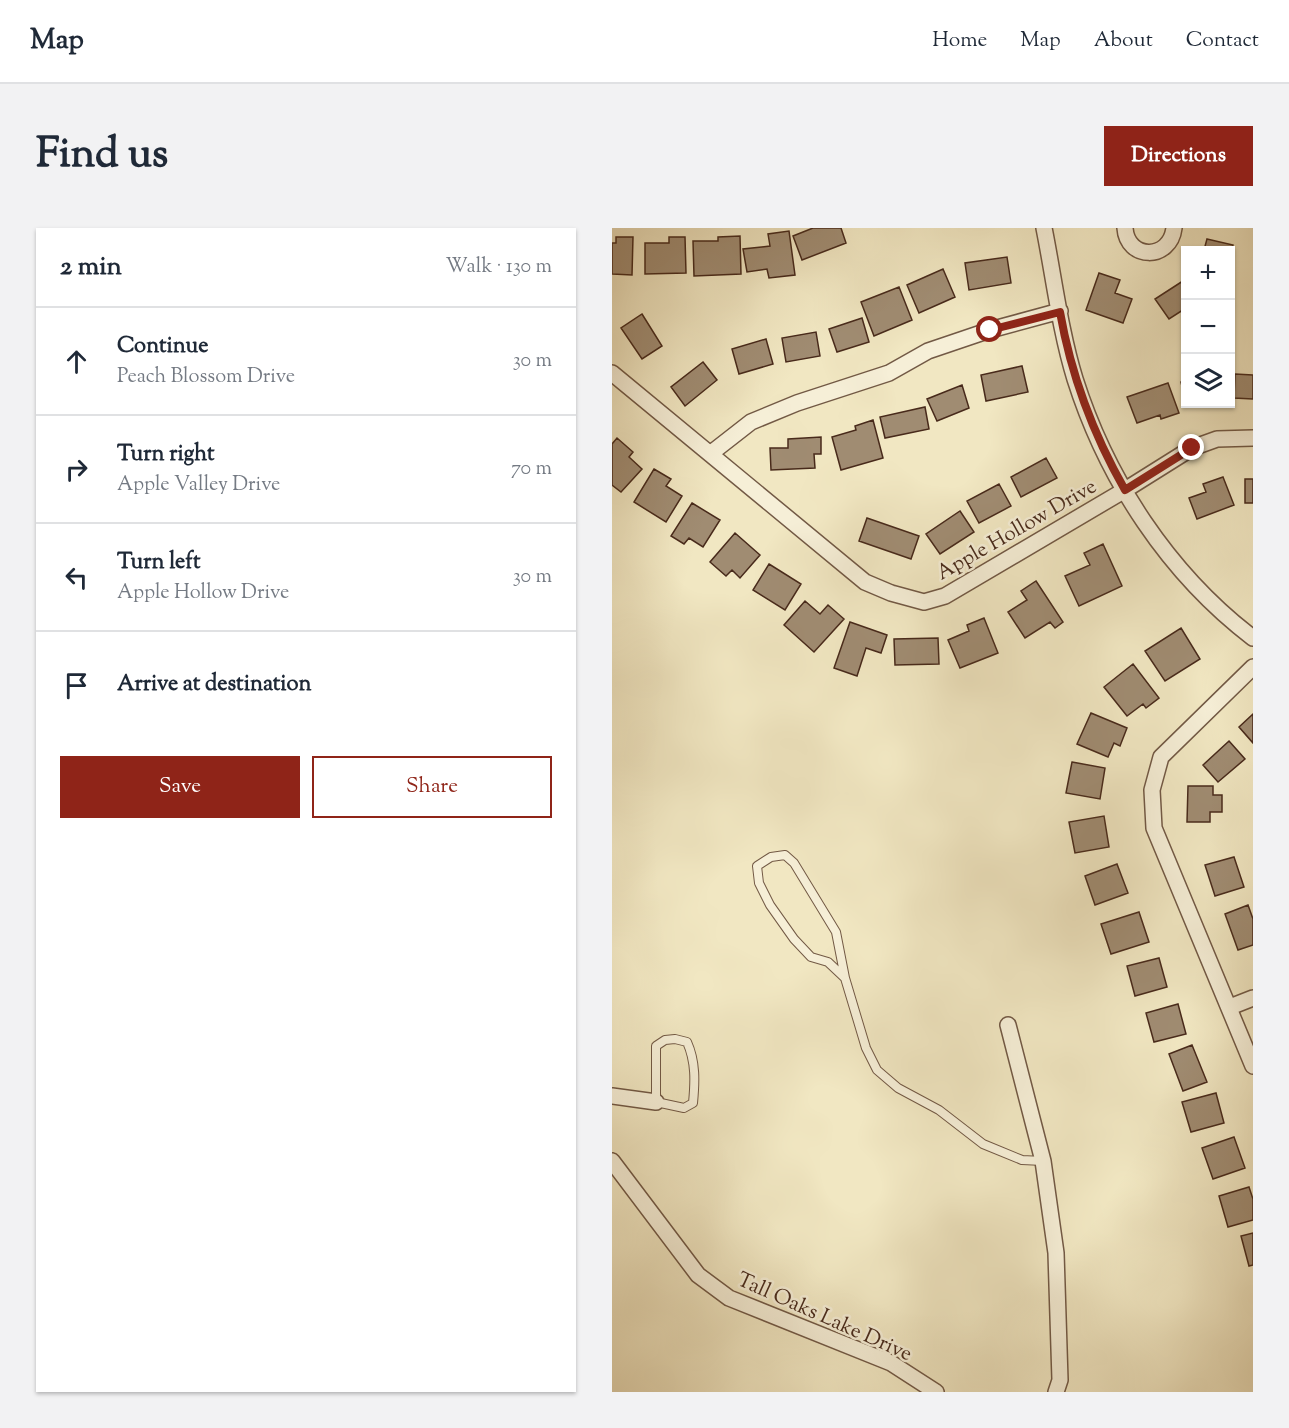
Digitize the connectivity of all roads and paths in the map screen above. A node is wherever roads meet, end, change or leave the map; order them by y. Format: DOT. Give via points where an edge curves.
graph roads {
  1 [pos="1044,228"];
  2 [pos="1125,228"];
  3 [pos="1174,228"];
  4 [pos="1060,312"];
  5 [pos="612,373"];
  6 [pos="1253,438"];
  7 [pos="710,454"];
  8 [pos="1125,490"];
  9 [pos="1253,638"];
  10 [pos="1253,667"];
  11 [pos="845,978"];
  12 [pos="1253,998"];
  13 [pos="1230,1007"];
  14 [pos="1008,1025"];
  15 [pos="1253,1066"];
  16 [pos="612,1096"];
  17 [pos="656,1102"];
  18 [pos="612,1161"];
  19 [pos="1043,1161"];
  20 [pos="936,1392"];
  21 [pos="1056,1392"];
  1 -- 4 [label="street"];
  2 -- 3 [label="street" via="1132,245 1151,252 1169,243"];
  4 -- 7 [label="street" via="928,351 889,373 797,403 751,422"];
  4 -- 8 [label="street" via="1069,357 1088,416"];
  5 -- 7 [label="street, Apple Hollow Drive"];
  6 -- 8 [label="street, Apple Hollow Drive" via="1217,438 1192,448"];
  7 -- 8 [label="street, Apple Hollow Drive" via="865,582 924,602 945,596"];
  8 -- 9 [label="street" via="1182,571"];
  10 -- 13 [label="street" via="1161,757 1152,789 1154,828"];
  11 -- 11 [label="lane" via="828,962 811,957 794,939 759,884 757,866 771,857 785,855 794,863 836,932"];
  11 -- 19 [label="lane" via="866,1048 877,1070 983,1144 1022,1160"];
  12 -- 13 [label="street"];
  13 -- 15 [label="street"];
  14 -- 19 [label="street"];
  16 -- 17 [label="street"];
  17 -- 17 [label="lane" via="656,1046 665,1040 687,1042 693,1056 693,1104 684,1108"];
  18 -- 20 [label="street, Tall Oaks Lake Drive" via="698,1275 729,1298 891,1363"];
  19 -- 21 [label="street" via="1056,1253 1060,1380"];
}
